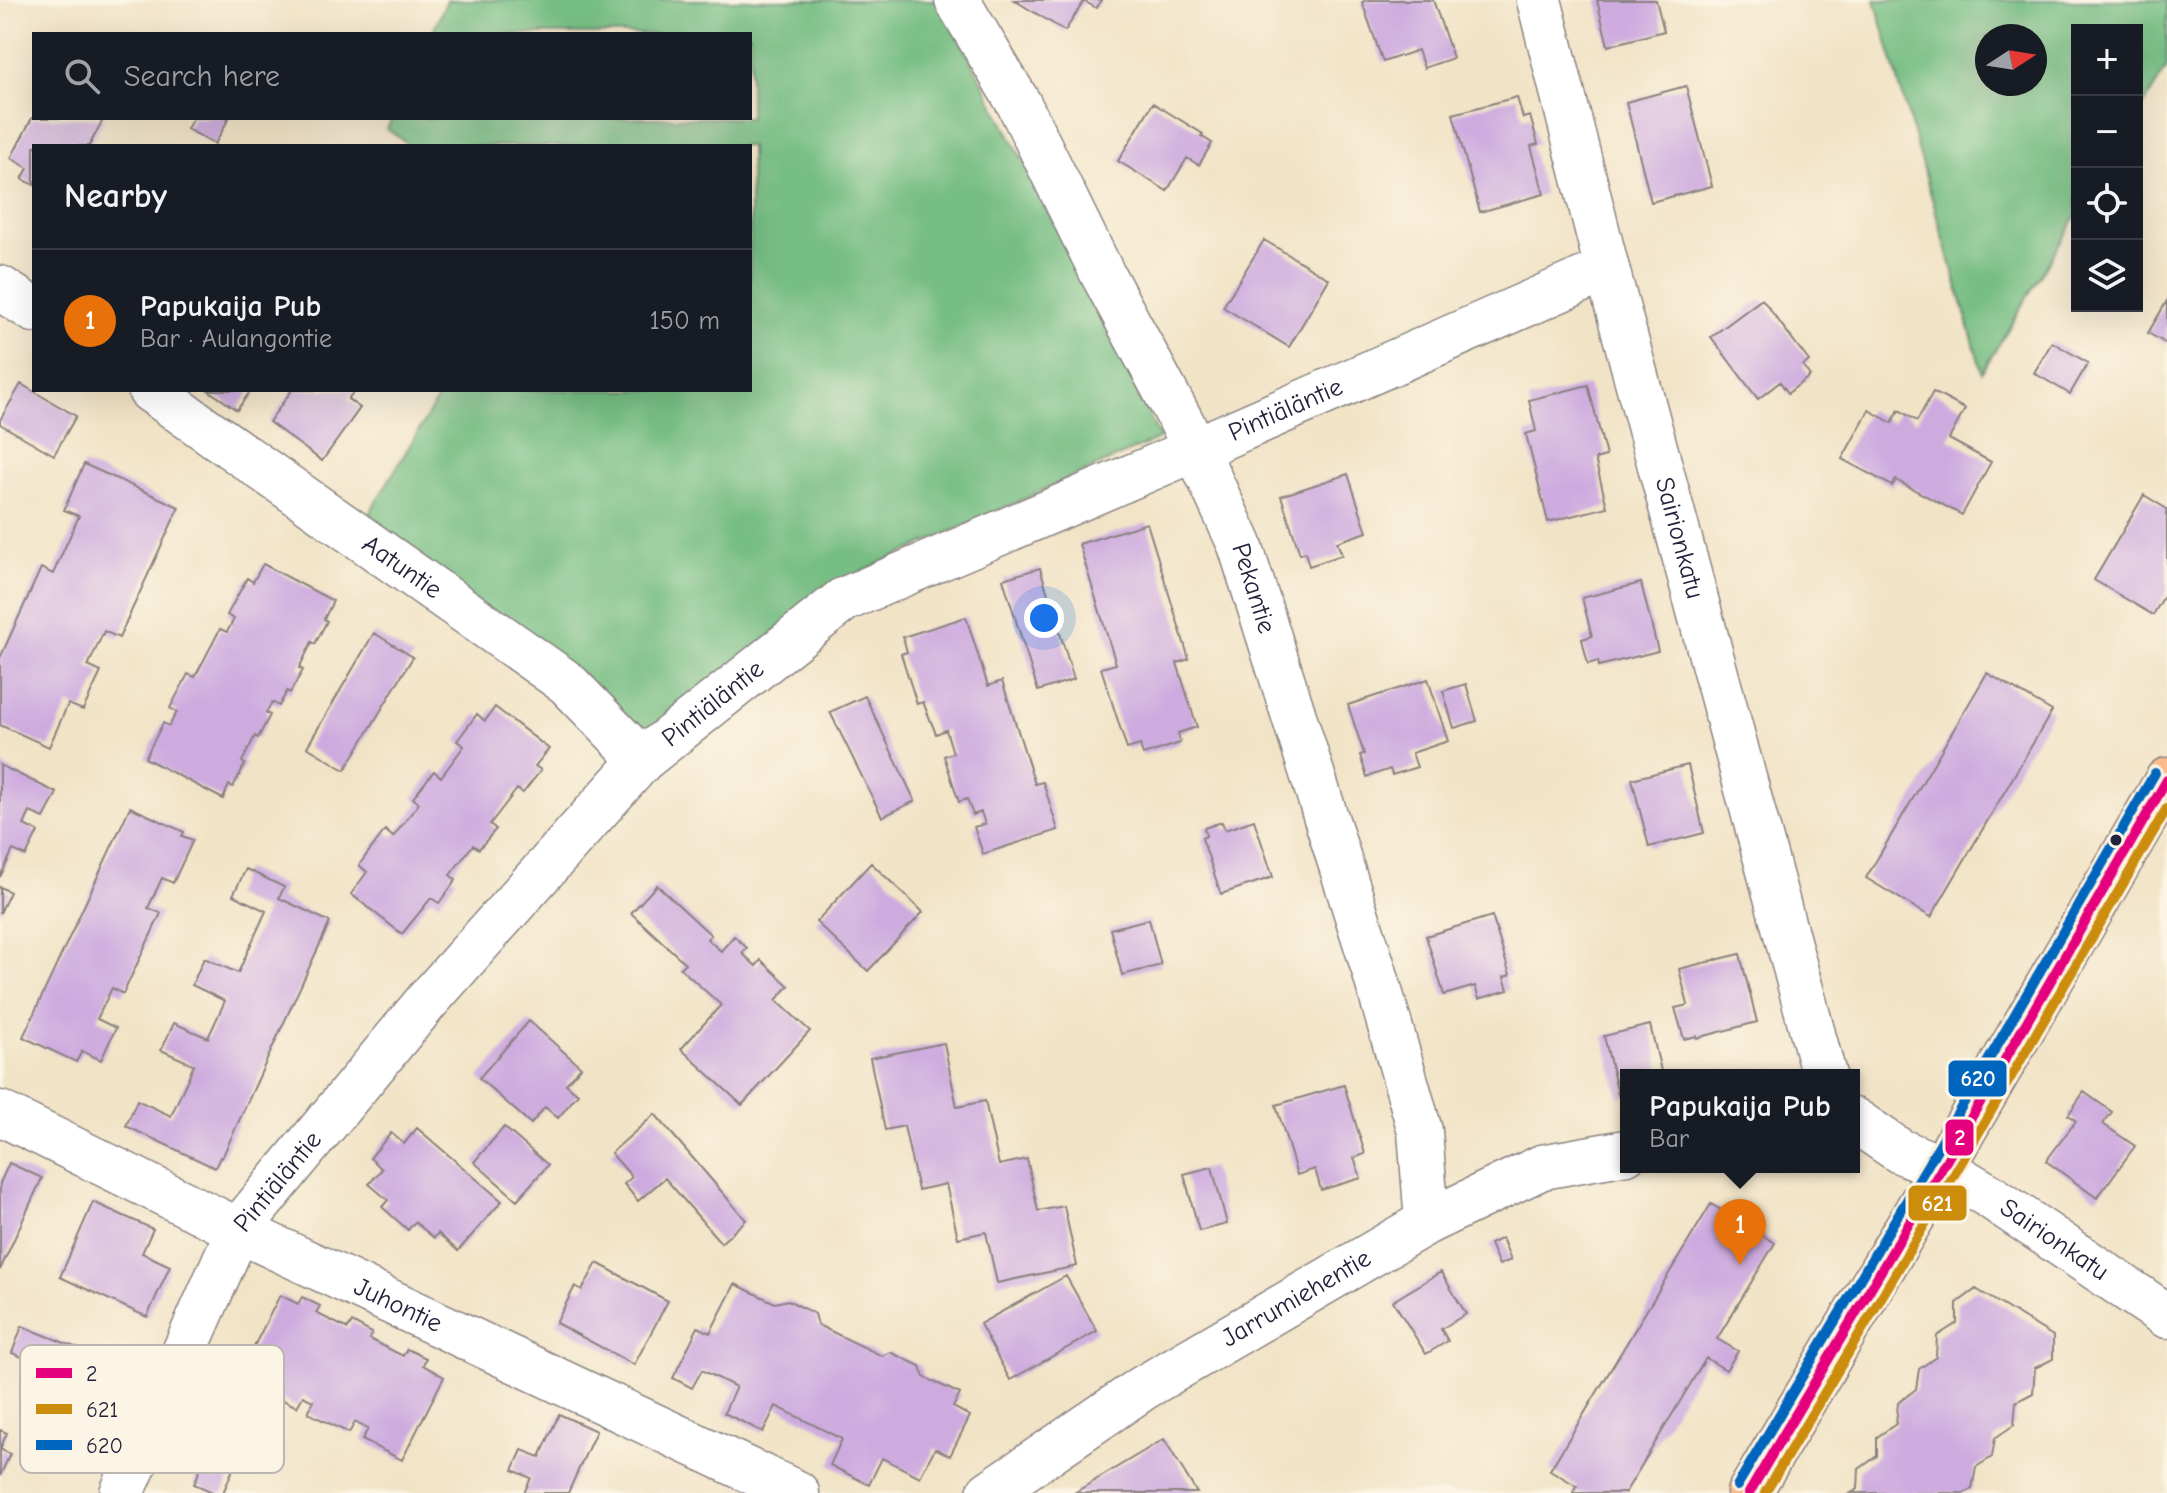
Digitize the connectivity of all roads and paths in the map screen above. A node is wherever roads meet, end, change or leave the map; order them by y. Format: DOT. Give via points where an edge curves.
graph roads {
  1 [pos="957,0"];
  2 [pos="1539,0"];
  3 [pos="1607,269"];
  4 [pos="0,288"];
  5 [pos="32,309"];
  6 [pos="153,392"];
  7 [pos="1196,449"];
  8 [pos="642,760"];
  9 [pos="2167,780"];
  10 [pos="1822,1069"];
  11 [pos="0,1113"];
  12 [pos="1860,1124"];
  13 [pos="1620,1153"];
  14 [pos="1942,1168"];
  15 [pos="1427,1222"];
  16 [pos="238,1230"];
  17 [pos="2167,1316"];
  18 [pos="187,1345"];
  19 [pos="131,1473"];
  20 [pos="122,1493"];
  21 [pos="797,1493"];
  22 [pos="989,1493"];
  23 [pos="1749,1493"];
  1 -- 7 [label="street, Pekantie" via="1019,104"];
  2 -- 3 [label="street, Sairionkatu"];
  3 -- 7 [label="street, Pintiäläntie"];
  3 -- 10 [label="street, Sairionkatu"];
  4 -- 5 [label="street"];
  6 -- 8 [label="street, Aatuntie" via="567,683"];
  7 -- 8 [label="street, Pintiäläntie" via="843,600"];
  7 -- 15 [label="street, Pekantie" via="1240,545 1374,970 1420,1131"];
  8 -- 16 [label="street, Pintiäläntie" via="427,1001"];
  9 -- 14 [label="main road"];
  11 -- 16 [label="street, Juhontie"];
  12 -- 14 [label="street, Sairionkatu" via="1900,1151"];
  13 -- 15 [label="street, Jarrumiehentie" via="1542,1167"];
  14 -- 17 [label="street, Sairionkatu"];
  14 -- 23 [label="main road"];
  15 -- 22 [label="street, Jarrumiehentie" via="1143,1388"];
  16 -- 18 [label="street, Pintiäläntie"];
  16 -- 21 [label="street, Juhontie"];
  19 -- 20 [label="street, Pintiäläntie"];
}
